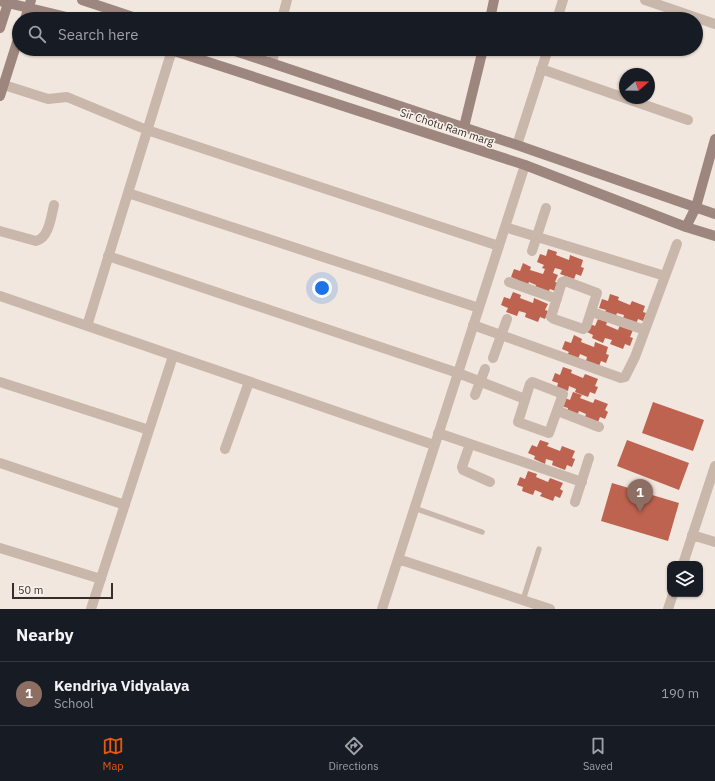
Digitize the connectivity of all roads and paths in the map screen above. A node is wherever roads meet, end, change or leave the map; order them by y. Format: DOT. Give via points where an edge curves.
graph roads {
  1 [pos="82,0"];
  2 [pos="287,0"];
  3 [pos="494,0"];
  4 [pos="563,0"];
  5 [pos="645,0"];
  6 [pos="6,1"];
  7 [pos="30,4"];
  8 [pos="54,12"];
  9 [pos="118,12"];
  10 [pos="284,12"];
  11 [pos="491,12"];
  12 [pos="559,12"];
  13 [pos="680,12"];
  14 [pos="703,20"];
  15 [pos="715,24"];
  16 [pos="0,28"];
  17 [pos="13,56"];
  18 [pos="168,56"];
  19 [pos="188,56"];
  20 [pos="250,56"];
  21 [pos="274,56"];
  22 [pos="481,56"];
  23 [pos="546,56"];
  24 [pos="272,63"];
  25 [pos="541,69"];
  26 [pos="4,85"];
  27 [pos="0,96"];
  28 [pos="688,120"];
  29 [pos="464,128"];
  30 [pos="147,130"];
  31 [pos="715,139"];
  32 [pos="517,145"];
  33 [pos="524,165"];
  34 [pos="128,193"];
  35 [pos="54,205"];
  36 [pos="696,207"];
  37 [pos="546,208"];
  38 [pos="715,214"];
  39 [pos="505,227"];
  40 [pos="686,227"];
  41 [pos="0,232"];
  42 [pos="715,236"];
  43 [pos="537,237"];
  44 [pos="677,244"];
  45 [pos="499,246"];
  46 [pos="532,251"];
  47 [pos="108,256"];
  48 [pos="665,276"];
  49 [pos="509,282"];
  50 [pos="0,296"];
  51 [pos="557,299"];
  52 [pos="479,308"];
  53 [pos="592,312"];
  54 [pos="508,319"];
  55 [pos="473,325"];
  56 [pos="86,326"];
  57 [pos="645,330"];
  58 [pos="501,336"];
  59 [pos="173,356"];
  60 [pos="493,358"];
  61 [pos="485,369"];
  62 [pos="458,373"];
  63 [pos="480,381"];
  64 [pos="0,382"];
  65 [pos="249,382"];
  66 [pos="476,395"];
  67 [pos="525,399"];
  68 [pos="558,412"];
  69 [pos="599,427"];
  70 [pos="149,430"];
  71 [pos="438,433"];
  72 [pos="470,444"];
  73 [pos="434,445"];
  74 [pos="225,449"];
  75 [pos="589,458"];
  76 [pos="0,463"];
  77 [pos="715,466"];
  78 [pos="490,482"];
  79 [pos="582,482"];
  80 [pos="575,502"];
  81 [pos="125,505"];
  82 [pos="414,508"];
  83 [pos="482,532"];
  84 [pos="692,535"];
  85 [pos="715,542"];
  86 [pos="0,548"];
  87 [pos="539,550"];
  88 [pos="398,559"];
  89 [pos="684,561"];
  90 [pos="101,579"];
  91 [pos="672,597"];
  92 [pos="523,600"];
  93 [pos="91,609"];
  94 [pos="382,609"];
  95 [pos="550,609"];
  96 [pos="668,609"];
  1 -- 9 [label="street"];
  2 -- 10 [label="street"];
  3 -- 11 [label="street"];
  4 -- 12 [label="street"];
  5 -- 13 [label="street"];
  6 -- 7 [label="street"];
  6 -- 16 [label="street"];
  7 -- 8 [label="street"];
  14 -- 15 [label="street"];
  17 -- 26 [label="street"];
  18 -- 30 [label="street"];
  19 -- 33 [label="street, Sir Chotu Ram marg"];
  20 -- 24 [label="street, Sir Chotu Ram marg"];
  21 -- 24 [label="street"];
  22 -- 29 [label="street"];
  23 -- 25 [label="street"];
  24 -- 29 [label="street, Sir Chotu Ram marg"];
  25 -- 28 [label="street"];
  25 -- 32 [label="street"];
  26 -- 27 [label="street"];
  26 -- 30 [label="street" via="48,99 67,97"];
  29 -- 32 [label="street, Sir Chotu Ram marg"];
  30 -- 34 [label="street"];
  30 -- 45 [label="street"];
  31 -- 36 [label="street"];
  32 -- 36 [label="street, Sir Chotu Ram marg"];
  33 -- 39 [label="street"];
  33 -- 40 [label="street, Sir Chotu Ram marg"];
  34 -- 47 [label="street"];
  34 -- 52 [label="street"];
  35 -- 41 [label="street" via="45,235 41,240"];
  36 -- 38 [label="street, Sir Chotu Ram marg"];
  36 -- 40 [label="street"];
  37 -- 43 [label="street"];
  39 -- 43 [label="street"];
  39 -- 45 [label="street"];
  40 -- 42 [label="street, Sir Chotu Ram marg"];
  43 -- 46 [label="street"];
  43 -- 48 [label="street"];
  44 -- 48 [label="street"];
  45 -- 52 [label="street"];
  47 -- 56 [label="street"];
  47 -- 62 [label="street"];
  48 -- 57 [label="street"];
  49 -- 51 [label="street"];
  50 -- 56 [label="street"];
  51 -- 53 [label="street" via="551,317 554,319 583,329"];
  51 -- 53 [label="street" via="562,282 571,283 597,293"];
  52 -- 55 [label="street"];
  53 -- 57 [label="street"];
  54 -- 58 [label="street"];
  55 -- 58 [label="street"];
  55 -- 62 [label="street"];
  56 -- 59 [label="street"];
  57 -- 58 [label="street" via="627,376 623,378"];
  58 -- 60 [label="street"];
  59 -- 65 [label="street"];
  59 -- 70 [label="street"];
  61 -- 63 [label="street"];
  62 -- 63 [label="street"];
  62 -- 71 [label="street"];
  63 -- 66 [label="street"];
  63 -- 67 [label="street"];
  64 -- 70 [label="street"];
  65 -- 73 [label="street"];
  65 -- 74 [label="street"];
  67 -- 68 [label="street" via="532,382 561,392 563,395"];
  67 -- 68 [label="street" via="519,424 549,433"];
  68 -- 69 [label="street"];
  70 -- 81 [label="street"];
  71 -- 72 [label="street"];
  71 -- 73 [label="street"];
  72 -- 78 [label="street" via="463,470"];
  72 -- 79 [label="street"];
  73 -- 82 [label="street"];
  75 -- 79 [label="street"];
  76 -- 81 [label="street"];
  77 -- 84 [label="street"];
  79 -- 80 [label="street"];
  81 -- 90 [label="street"];
  82 -- 83 [label="lane"];
  82 -- 88 [label="street"];
  84 -- 85 [label="street"];
  84 -- 89 [label="street"];
  86 -- 90 [label="street"];
  87 -- 92 [label="lane"];
  88 -- 92 [label="street"];
  88 -- 94 [label="street"];
  90 -- 93 [label="street"];
  91 -- 96 [label="street"];
  92 -- 95 [label="street"];
}
